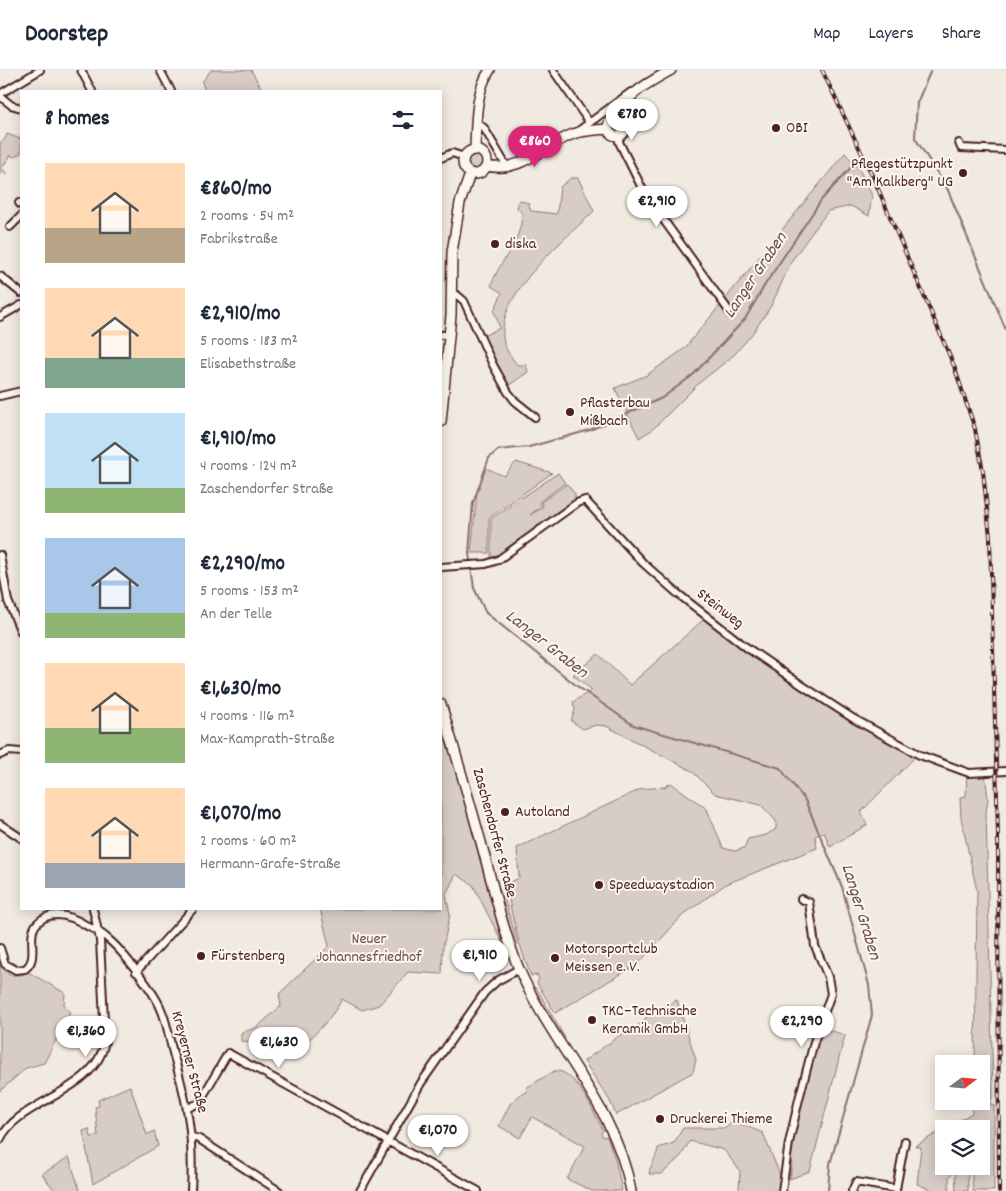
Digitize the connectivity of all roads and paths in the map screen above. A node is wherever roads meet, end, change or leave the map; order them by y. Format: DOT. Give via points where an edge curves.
graph roads {
  1 [pos="40,70"];
  2 [pos="81,70"];
  3 [pos="160,70"];
  4 [pos="553,70"];
  5 [pos="671,70"];
  6 [pos="488,71"];
  7 [pos="655,76"];
  8 [pos="91,90"];
  9 [pos="170,90"];
  10 [pos="0,95"];
  11 [pos="20,108"];
  12 [pos="619,119"];
  13 [pos="476,122"];
  14 [pos="589,122"];
  15 [pos="608,129"];
  16 [pos="576,133"];
  17 [pos="620,135"];
  18 [pos="959,143"];
  19 [pos="475,150"];
  20 [pos="1006,150"];
  21 [pos="464,157"];
  22 [pos="442,158"];
  23 [pos="487,166"];
  24 [pos="508,168"];
  25 [pos="470,174"];
  26 [pos="20,217"];
  27 [pos="10,227"];
  28 [pos="0,276"];
  29 [pos="20,292"];
  30 [pos="451,294"];
  31 [pos="20,306"];
  32 [pos="729,311"];
  33 [pos="0,317"];
  34 [pos="445,335"];
  35 [pos="20,391"];
  36 [pos="0,396"];
  37 [pos="442,400"];
  38 [pos="535,416"];
  39 [pos="0,555"];
  40 [pos="442,567"];
  41 [pos="2,577"];
  42 [pos="20,630"];
  43 [pos="442,708"];
  44 [pos="20,752"];
  45 [pos="0,755"];
  46 [pos="1006,771"];
  47 [pos="0,824"];
  48 [pos="20,837"];
  49 [pos="801,899"];
  50 [pos="93,910"];
  51 [pos="192,910"];
  52 [pos="98,932"];
  53 [pos="0,948"];
  54 [pos="519,969"];
  55 [pos="136,972"];
  56 [pos="188,1108"];
  57 [pos="2,1132"];
  58 [pos="192,1137"];
  59 [pos="0,1140"];
  60 [pos="905,1141"];
  61 [pos="387,1142"];
  62 [pos="896,1190"];
  63 [pos="191,1191"];
  64 [pos="279,1191"];
  65 [pos="360,1191"];
  66 [pos="478,1191"];
  67 [pos="631,1191"];
  68 [pos="782,1191"];
  69 [pos="852,1191"];
  1 -- 10 [label="street"];
  2 -- 8 [label="street"];
  3 -- 9 [label="street"];
  4 -- 14 [label="street"];
  5 -- 7 [label="street"];
  6 -- 13 [label="street"];
  7 -- 12 [label="street" via="626,101 620,109"];
  7 -- 14 [label="street"];
  10 -- 11 [label="street" via="10,105"];
  12 -- 15 [label="street" via="611,121"];
  12 -- 17 [label="street" via="626,128"];
  13 -- 19 [label="street"];
  13 -- 24 [label="street" via="484,128"];
  14 -- 16 [label="street"];
  15 -- 16 [label="street"];
  15 -- 17 [label="street" via="614,136"];
  16 -- 24 [label="street"];
  17 -- 32 [label="street" via="619,142 645,194"];
  18 -- 20 [label="street" via="961,148"];
  19 -- 21 [label="street"];
  19 -- 23 [label="street" via="486,156"];
  21 -- 22 [label="street" via="452,153"];
  21 -- 25 [label="street" via="464,167"];
  23 -- 24 [label="street"];
  23 -- 25 [label="street" via="480,174"];
  25 -- 30 [label="street" via="460,204 453,244"];
  26 -- 27 [label="street"];
  28 -- 29 [label="street"];
  30 -- 34 [label="street"];
  30 -- 38 [label="street" via="464,301 493,365 512,397"];
  31 -- 33 [label="street"];
  34 -- 37 [label="street"];
  35 -- 36 [label="street"];
  39 -- 41 [label="street"];
  40 -- 46 [label="street, Steinweg" via="478,565 504,557 585,500 643,563 677,593 746,647 810,691 920,755 956,770"];
  41 -- 42 [label="street"];
  43 -- 54 [label="street, Zaschendorfer Straße"];
  44 -- 45 [label="street"];
  47 -- 48 [label="street"];
  49 -- 68 [label="street" via="809,902 815,946 828,977 831,994 814,1042 795,1116"];
  50 -- 52 [label="street"];
  51 -- 55 [label="street"];
  52 -- 53 [label="street, Kreyerner Straße" via="67,916 47,917 33,929 31,963 22,970 5,964"];
  52 -- 55 [label="street, Kreyerner Straße" via="110,940"];
  52 -- 57 [label="street" via="104,1040 101,1054 84,1076"];
  54 -- 61 [label="street" via="493,984 421,1083"];
  54 -- 67 [label="street, Zaschendorfer Straße" via="605,1115 621,1152"];
  55 -- 56 [label="street, Kreyerner Straße" via="161,1008"];
  56 -- 58 [label="street, Kreyerner Straße"];
  56 -- 61 [label="street" via="199,1103 228,1052"];
  57 -- 59 [label="street"];
  58 -- 63 [label="street, Kreyerner Straße"];
  58 -- 64 [label="street" via="200,1139"];
  60 -- 62 [label="street"];
  61 -- 65 [label="street"];
  61 -- 66 [label="street"];
  62 -- 69 [label="street" via="856,1182"];
}
